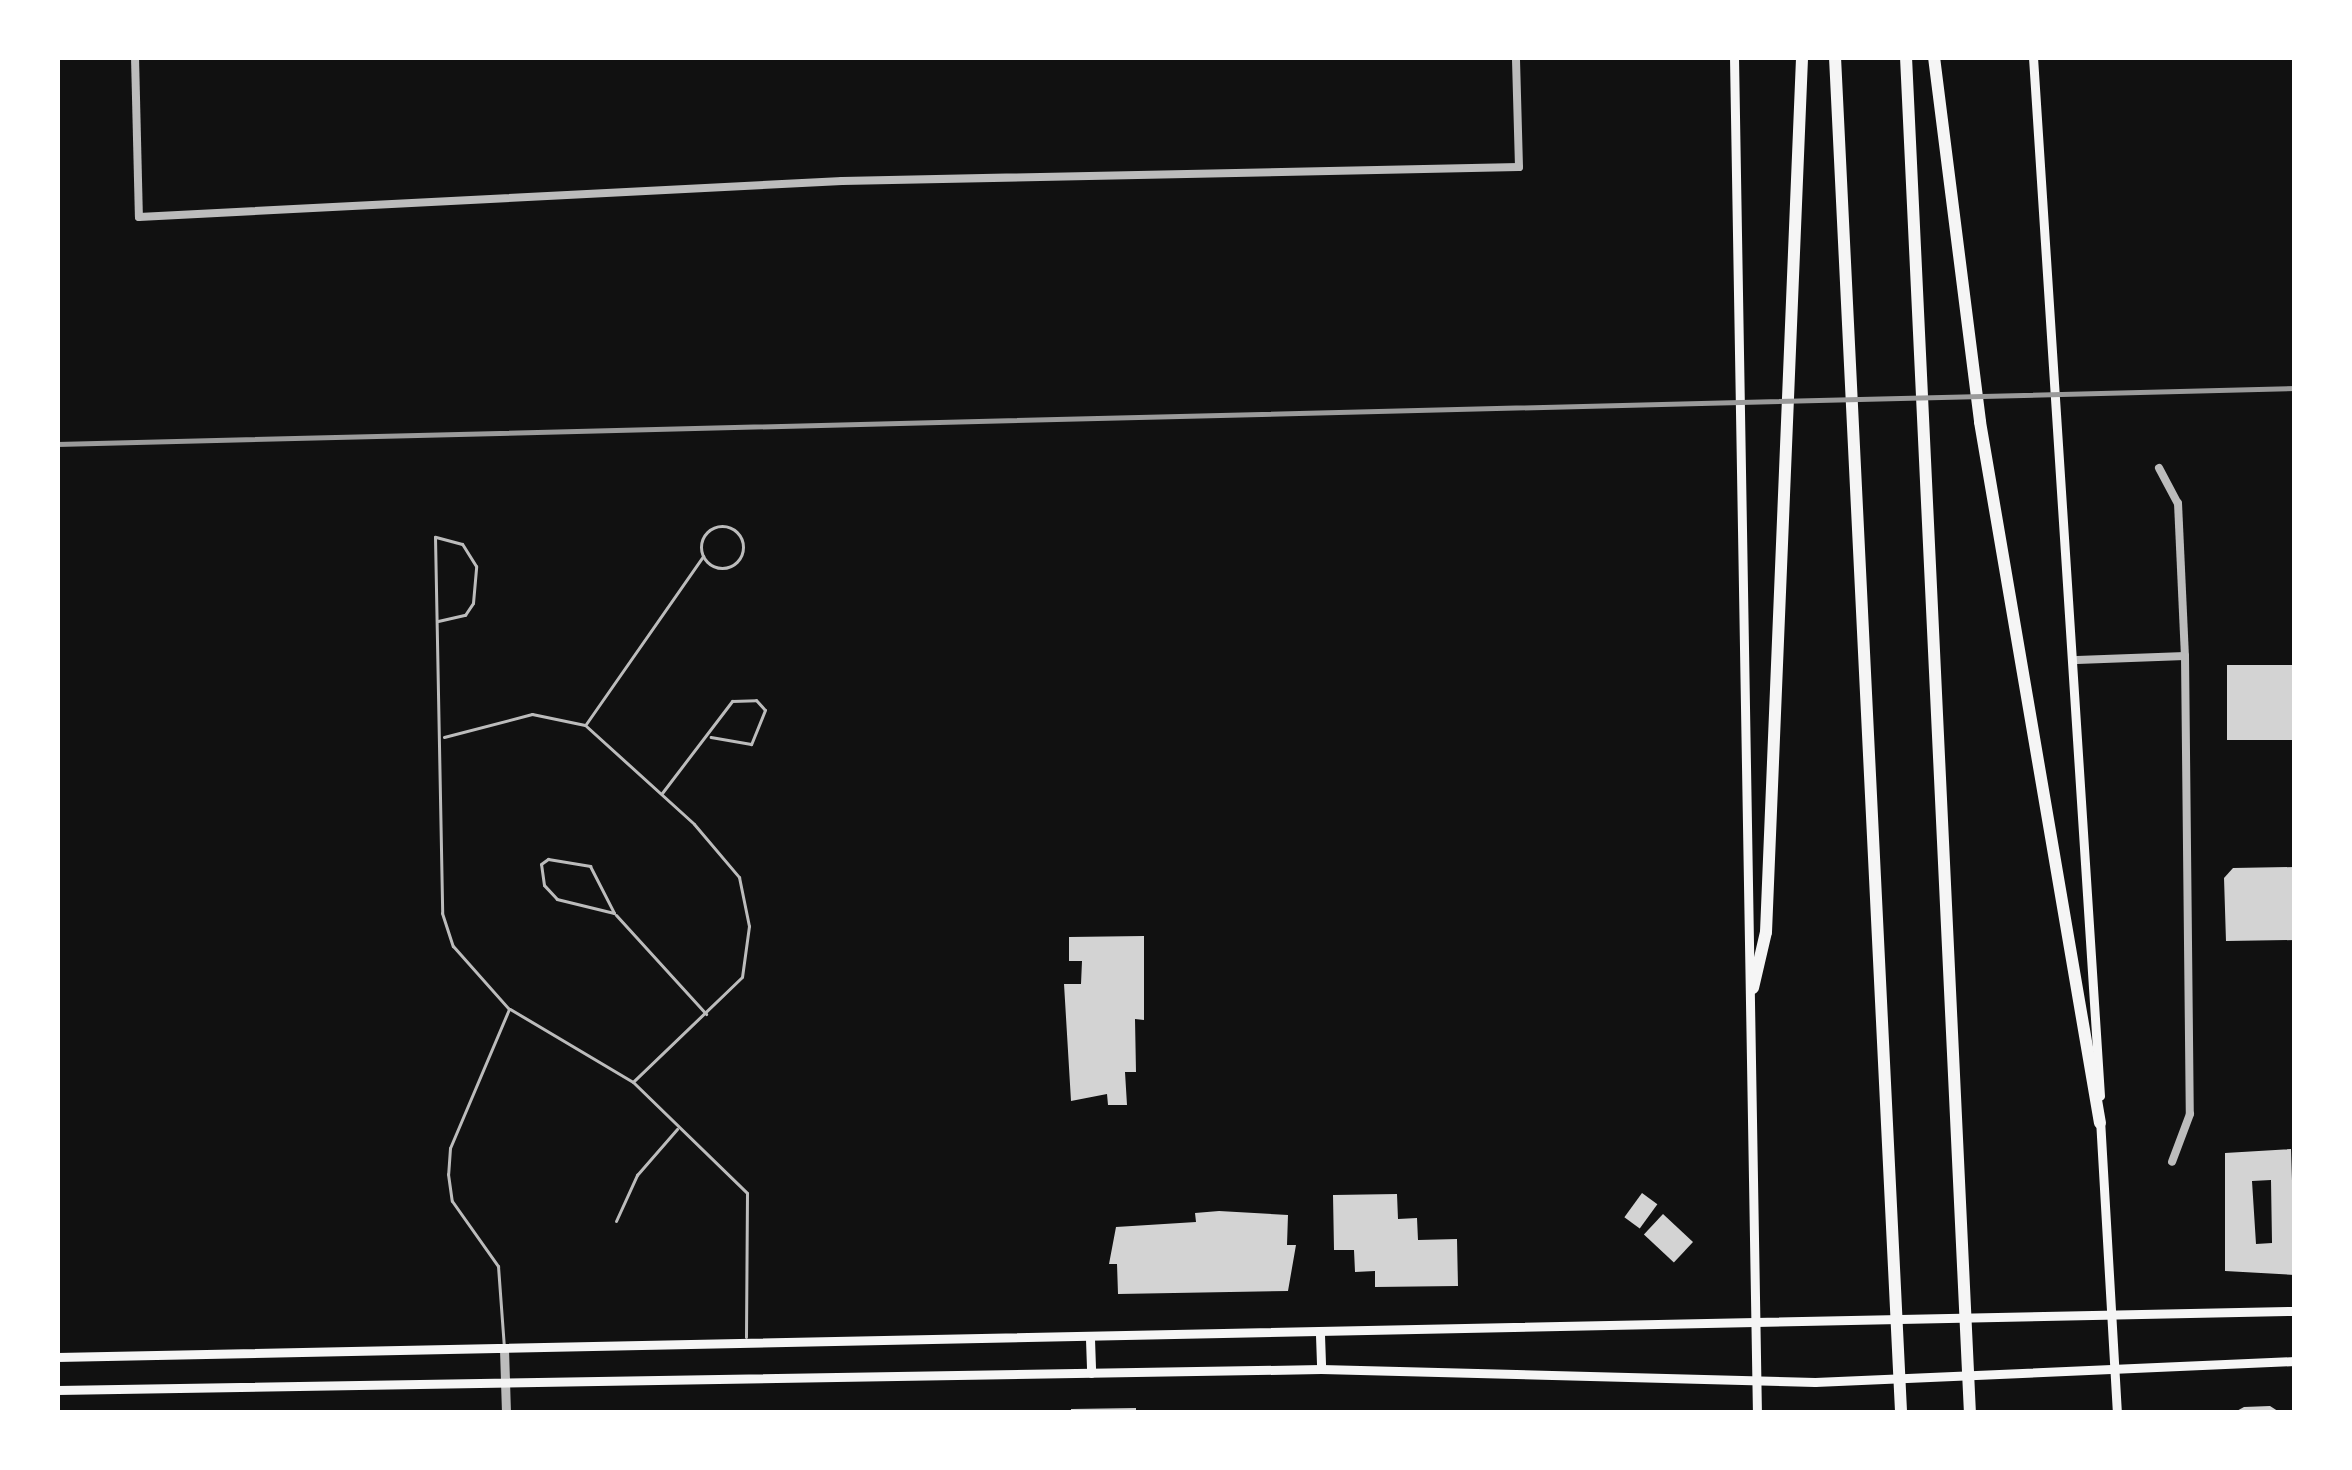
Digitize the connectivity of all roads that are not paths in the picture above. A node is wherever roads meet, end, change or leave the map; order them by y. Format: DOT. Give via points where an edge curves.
graph roads {
  1 [pos="135,57"];
  2 [pos="1516,57"];
  3 [pos="1734,57"];
  4 [pos="1802,57"];
  5 [pos="1835,57"];
  6 [pos="1906,57"];
  7 [pos="1934,57"];
  8 [pos="2033,57"];
  9 [pos="2159,468"];
  10 [pos="703,556"];
  11 [pos="438,620"];
  12 [pos="2186,656"];
  13 [pos="2077,660"];
  14 [pos="585,725"];
  15 [pos="711,737"];
  16 [pos="440,738"];
  17 [pos="662,793"];
  18 [pos="614,913"];
  19 [pos="1753,988"];
  20 [pos="508,1009"];
  21 [pos="707,1016"];
  22 [pos="633,1082"];
  23 [pos="2100,1123"];
  24 [pos="679,1127"];
  25 [pos="2173,1162"];
  26 [pos="616,1221"];
  27 [pos="2295,1311"];
  28 [pos="2110,1316"];
  29 [pos="1755,1325"];
  30 [pos="1320,1335"];
  31 [pos="1090,1339"];
  32 [pos="746,1344"];
  33 [pos="505,1349"];
  34 [pos="57,1357"];
  35 [pos="2295,1361"];
  36 [pos="1321,1369"];
  37 [pos="1091,1373"];
  38 [pos="2114,1374"];
  39 [pos="506,1382"];
  40 [pos="1756,1382"];
  41 [pos="57,1390"];
  42 [pos="506,1413"];
  43 [pos="1757,1413"];
  44 [pos="1901,1413"];
  45 [pos="1970,1413"];
  46 [pos="2117,1413"];
  1 -- 2 [label="street" via="139,217 842,181 1519,167"];
  3 -- 19 [label="main road"];
  4 -- 19 [label="highway" via="1766,932"];
  5 -- 44 [label="highway"];
  6 -- 45 [label="highway"];
  7 -- 23 [label="highway" via="1980,422"];
  8 -- 13 [label="main road"];
  9 -- 12 [label="street" via="2178,503"];
  10 -- 10 [label="lane" via="718,568 732,566 741,538 730,528 710,530"];
  10 -- 14 [label="lane"];
  11 -- 11 [label="lane" via="465,615 476,566 462,544 435,537"];
  11 -- 16 [label="lane"];
  12 -- 13 [label="street"];
  12 -- 25 [label="street" via="2190,1114"];
  13 -- 23 [label="main road"];
  14 -- 16 [label="lane" via="532,713"];
  14 -- 17 [label="lane"];
  15 -- 15 [label="lane" via="751,745 765,710 756,700 732,701"];
  15 -- 17 [label="lane"];
  16 -- 20 [label="lane" via="445,927 486,991"];
  17 -- 21 [label="lane" via="728,861 746,894 746,966"];
  18 -- 18 [label="lane" via="590,866 557,857 541,864 544,885 557,899"];
  18 -- 21 [label="lane"];
  19 -- 29 [label="main road"];
  20 -- 22 [label="lane"];
  20 -- 33 [label="lane" via="450,1148 448,1174 452,1202 498,1266"];
  21 -- 22 [label="lane"];
  22 -- 24 [label="lane"];
  23 -- 28 [label="main road"];
  24 -- 26 [label="lane" via="637,1174"];
  24 -- 32 [label="lane" via="747,1193"];
  27 -- 28 [label="main road"];
  28 -- 29 [label="main road"];
  28 -- 38 [label="main road"];
  29 -- 30 [label="main road"];
  29 -- 40 [label="main road"];
  30 -- 31 [label="main road"];
  30 -- 36 [label="main road"];
  31 -- 32 [label="main road"];
  31 -- 37 [label="main road"];
  32 -- 33 [label="main road"];
  33 -- 34 [label="main road"];
  33 -- 39 [label="street"];
  35 -- 38 [label="main road"];
  36 -- 37 [label="main road"];
  36 -- 40 [label="main road"];
  37 -- 39 [label="main road"];
  38 -- 40 [label="main road"];
  38 -- 46 [label="main road"];
  39 -- 41 [label="main road"];
  39 -- 42 [label="street"];
  40 -- 43 [label="main road"];
}
